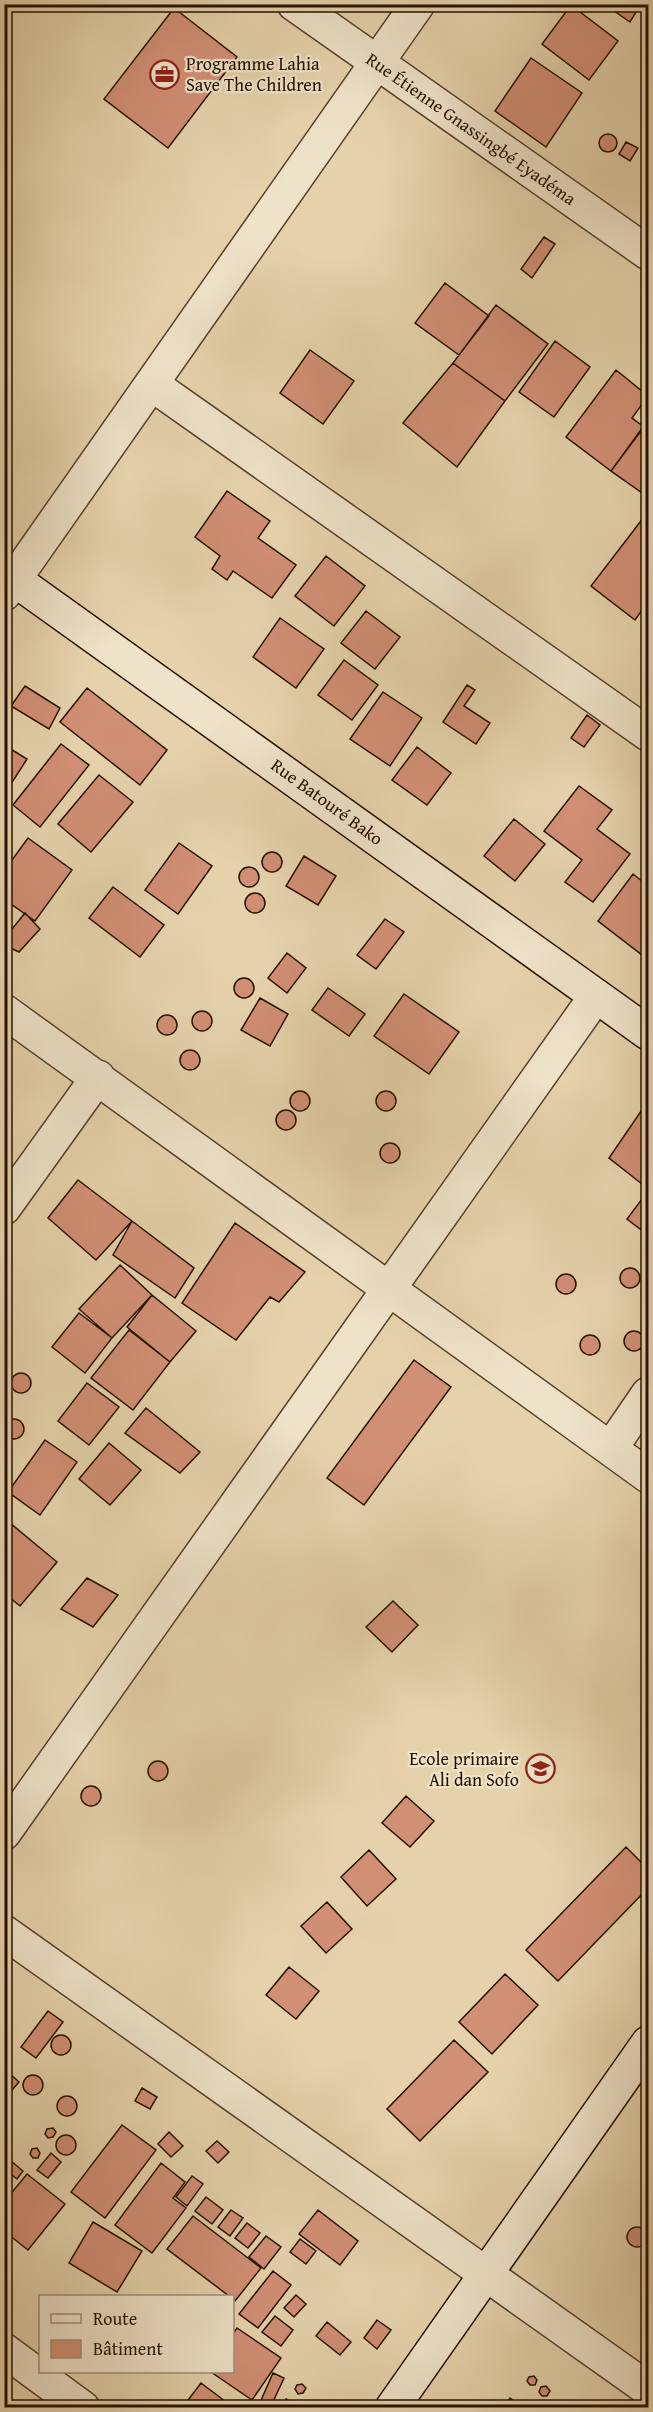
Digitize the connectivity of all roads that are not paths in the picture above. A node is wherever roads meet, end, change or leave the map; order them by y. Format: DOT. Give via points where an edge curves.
graph roads {
  1 [pos="294,4"];
  2 [pos="418,4"];
  3 [pos="376,63"];
  4 [pos="648,254"];
  5 [pos="153,385"];
  6 [pos="8,582"];
  7 [pos="648,734"];
  8 [pos="597,996"];
  9 [pos="4,1011"];
  10 [pos="648,1033"];
  11 [pos="98,1077"];
  12 [pos="4,1208"];
  13 [pos="390,1287"];
  14 [pos="648,1394"];
  15 [pos="611,1448"];
  16 [pos="648,1476"];
  17 [pos="4,1833"];
  18 [pos="4,1932"];
  19 [pos="648,2043"];
  20 [pos="487,2273"];
  21 [pos="4,2350"];
  22 [pos="648,2389"];
  23 [pos="83,2408"];
  24 [pos="392,2408"];
  1 -- 3 [label="street, Rue Étienne Gnassingbé Eyadéma"];
  2 -- 3 [label="street"];
  3 -- 4 [label="street, Rue Étienne Gnassingbé Eyadéma"];
  3 -- 5 [label="street"];
  5 -- 6 [label="street"];
  5 -- 7 [label="street"];
  6 -- 8 [label="street, Rue Batouré Bako"];
  8 -- 10 [label="street, Rue Batouré Bako"];
  8 -- 13 [label="street"];
  9 -- 11 [label="street"];
  11 -- 12 [label="street"];
  11 -- 13 [label="street"];
  13 -- 15 [label="street"];
  13 -- 17 [label="street"];
  14 -- 15 [label="street"];
  15 -- 16 [label="street"];
  18 -- 20 [label="street"];
  19 -- 20 [label="street"];
  20 -- 22 [label="street"];
  20 -- 24 [label="street"];
  21 -- 23 [label="street"];
}
